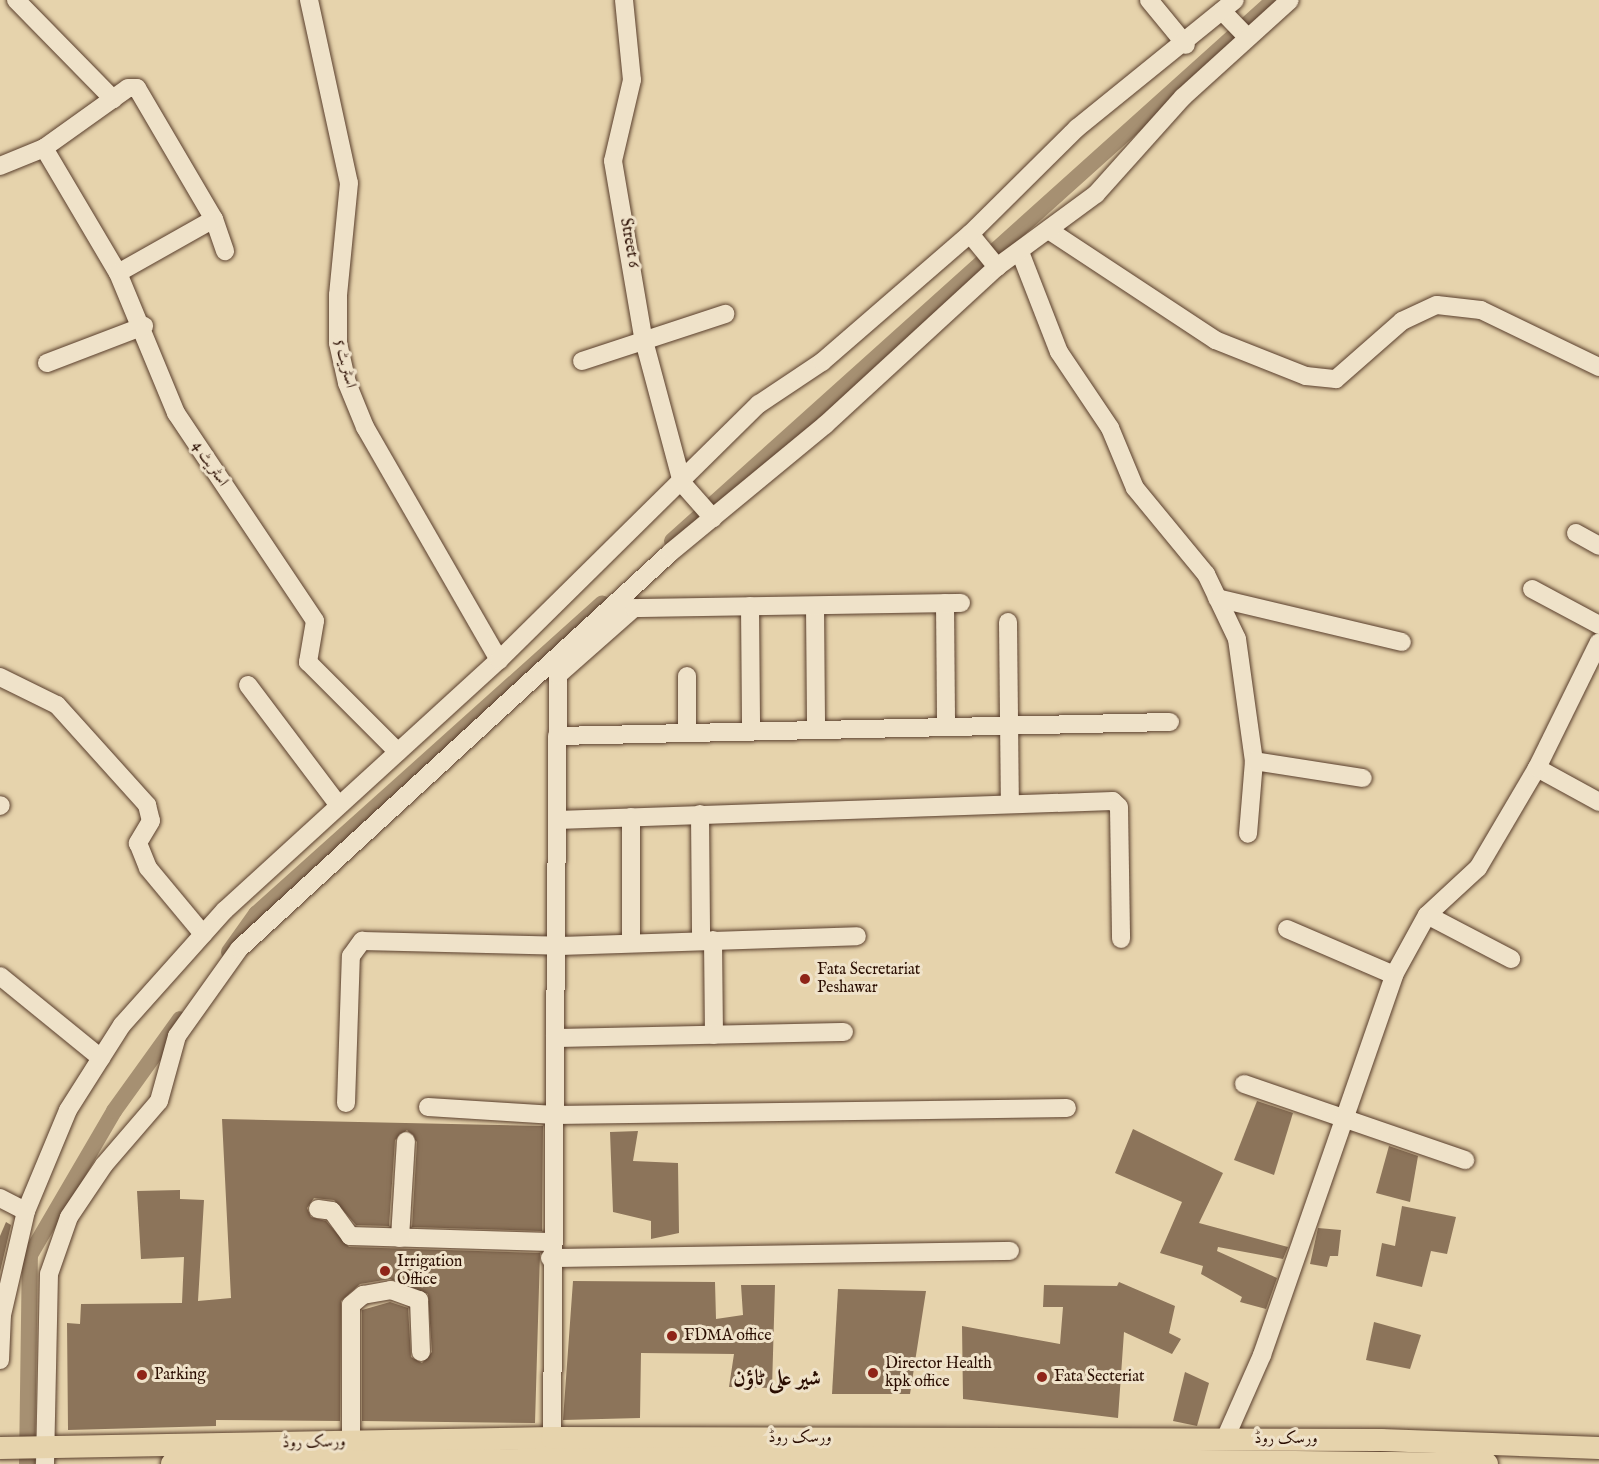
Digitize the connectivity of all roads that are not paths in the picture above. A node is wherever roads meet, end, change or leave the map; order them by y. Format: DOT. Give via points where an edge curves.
graph roads {
  1 [pos="16,0"];
  2 [pos="309,0"];
  3 [pos="624,0"];
  4 [pos="1149,0"];
  5 [pos="1290,0"];
  6 [pos="1227,8"];
  7 [pos="1248,37"];
  8 [pos="1186,45"];
  9 [pos="113,99"];
  10 [pos="44,148"];
  11 [pos="0,166"];
  12 [pos="214,219"];
  13 [pos="1050,231"];
  14 [pos="970,234"];
  15 [pos="225,251"];
  16 [pos="1020,252"];
  17 [pos="997,267"];
  18 [pos="118,273"];
  19 [pos="725,314"];
  20 [pos="144,326"];
  21 [pos="643,337"];
  22 [pos="582,361"];
  23 [pos="47,363"];
  24 [pos="1599,366"];
  25 [pos="682,484"];
  26 [pos="712,517"];
  27 [pos="1576,532"];
  28 [pos="1599,546"];
  29 [pos="1532,589"];
  30 [pos="1217,598"];
  31 [pos="750,606"];
  32 [pos="815,606"];
  33 [pos="1008,622"];
  34 [pos="1599,625"];
  35 [pos="1402,642"];
  36 [pos="1599,642"];
  37 [pos="499,660"];
  38 [pos="687,676"];
  39 [pos="0,677"];
  40 [pos="248,684"];
  41 [pos="1170,722"];
  42 [pos="1009,725"];
  43 [pos="946,727"];
  44 [pos="816,730"];
  45 [pos="751,732"];
  46 [pos="687,733"];
  47 [pos="557,736"];
  48 [pos="398,752"];
  49 [pos="1254,761"];
  50 [pos="1537,768"];
  51 [pos="1363,778"];
  52 [pos="1010,802"];
  53 [pos="1599,802"];
  54 [pos="337,803"];
  55 [pos="700,814"];
  56 [pos="631,817"];
  57 [pos="557,820"];
  58 [pos="1248,834"];
  59 [pos="1427,915"];
  60 [pos="1287,929"];
  61 [pos="203,934"];
  62 [pos="857,936"];
  63 [pos="1121,939"];
  64 [pos="707,941"];
  65 [pos="631,943"];
  66 [pos="560,946"];
  67 [pos="1511,959"];
  68 [pos="1394,975"];
  69 [pos="0,976"];
  70 [pos="844,1032"];
  71 [pos="714,1035"];
  72 [pos="555,1038"];
  73 [pos="101,1058"];
  74 [pos="1244,1084"];
  75 [pos="346,1103"];
  76 [pos="428,1107"];
  77 [pos="1067,1108"];
  78 [pos="555,1115"];
  79 [pos="1343,1118"];
  80 [pos="406,1141"];
  81 [pos="1466,1160"];
  82 [pos="0,1198"];
  83 [pos="318,1209"];
  84 [pos="26,1211"];
  85 [pos="400,1238"];
  86 [pos="550,1250"];
  87 [pos="1010,1251"];
  88 [pos="421,1352"];
  89 [pos="0,1360"];
  90 [pos="1225,1439"];
  91 [pos="351,1442"];
  92 [pos="0,1448"];
  93 [pos="552,1448"];
  94 [pos="1599,1448"];
  95 [pos="1341,1450"];
  96 [pos="42,1452"];
  97 [pos="1510,1454"];
  98 [pos="321,1455"];
  99 [pos="698,1461"];
  100 [pos="838,1461"];
  101 [pos="951,1461"];
  102 [pos="1288,1462"];
  103 [pos="1392,1462"];
  104 [pos="1434,1463"];
  105 [pos="172,1464"];
  106 [pos="1486,1464"];
  1 -- 9 [label="street"];
  2 -- 37 [label="street, اسٹریٹ 5" via="349,183 338,296 338,343 347,383 365,427"];
  3 -- 21 [label="street, Street 6" via="632,80 613,161"];
  4 -- 8 [label="street"];
  5 -- 7 [label="street"];
  6 -- 7 [label="street"];
  6 -- 8 [label="street"];
  7 -- 13 [label="street" via="1183,97 1096,194"];
  8 -- 14 [label="street" via="1077,128"];
  9 -- 10 [label="street"];
  9 -- 12 [label="street" via="128,88 142,94"];
  10 -- 11 [label="street"];
  10 -- 18 [label="street, اسٹریٹ 4"];
  12 -- 15 [label="street"];
  12 -- 18 [label="street"];
  13 -- 16 [label="street"];
  13 -- 24 [label="street" via="1215,340 1306,376 1335,379 1402,321 1437,305 1481,310"];
  14 -- 17 [label="street"];
  14 -- 25 [label="street" via="822,362 759,404"];
  16 -- 17 [label="street"];
  16 -- 30 [label="street" via="1059,352 1110,428 1136,488 1206,574"];
  17 -- 26 [label="street" via="825,425"];
  18 -- 20 [label="street, اسٹریٹ 4"];
  19 -- 21 [label="street"];
  20 -- 23 [label="street"];
  20 -- 48 [label="street, اسٹریٹ 4" via="176,413 315,621 308,662"];
  21 -- 22 [label="street"];
  21 -- 25 [label="street, Street 6"];
  25 -- 26 [label="street"];
  25 -- 37 [label="street"];
  26 -- 96 [label="street" via="271,915 197,1006 177,1036 159,1101 104,1165 69,1217 49,1274"];
  27 -- 28 [label="street"];
  29 -- 34 [label="street"];
  30 -- 35 [label="street"];
  30 -- 49 [label="street" via="1237,639"];
  31 -- 32 [label="street"];
  31 -- 45 [label="street"];
  31 -- 47 [label="street" via="634,608 561,669"];
  32 -- 43 [label="street" via="953,603"];
  32 -- 44 [label="street"];
  33 -- 42 [label="street"];
  36 -- 50 [label="street"];
  37 -- 48 [label="street"];
  38 -- 46 [label="street"];
  39 -- 61 [label="street" via="57,705 147,805 151,821 138,843 148,868"];
  40 -- 54 [label="street"];
  41 -- 42 [label="street"];
  42 -- 43 [label="street"];
  42 -- 52 [label="street"];
  43 -- 44 [label="street"];
  44 -- 45 [label="street"];
  45 -- 46 [label="street"];
  46 -- 47 [label="street"];
  47 -- 57 [label="street"];
  48 -- 54 [label="street"];
  49 -- 51 [label="street"];
  49 -- 58 [label="street"];
  50 -- 53 [label="street"];
  50 -- 59 [label="street" via="1478,868"];
  52 -- 55 [label="street"];
  52 -- 63 [label="street" via="1116,803"];
  54 -- 61 [label="street"];
  55 -- 56 [label="street"];
  55 -- 64 [label="street"];
  56 -- 57 [label="street"];
  56 -- 65 [label="street"];
  57 -- 66 [label="street"];
  59 -- 67 [label="street"];
  59 -- 68 [label="street"];
  60 -- 68 [label="street"];
  61 -- 73 [label="street" via="122,1024"];
  62 -- 64 [label="street"];
  64 -- 65 [label="street"];
  64 -- 71 [label="street"];
  65 -- 66 [label="street"];
  66 -- 72 [label="street"];
  66 -- 75 [label="street" via="362,941 354,946"];
  68 -- 79 [label="street"];
  69 -- 73 [label="street"];
  70 -- 71 [label="street"];
  71 -- 72 [label="street"];
  72 -- 78 [label="street"];
  73 -- 84 [label="street" via="68,1110"];
  74 -- 79 [label="street"];
  76 -- 78 [label="street"];
  77 -- 78 [label="street"];
  78 -- 86 [label="street"];
  79 -- 81 [label="street"];
  79 -- 90 [label="street" via="1262,1355"];
  80 -- 85 [label="street"];
  82 -- 84 [label="street"];
  83 -- 85 [label="street" via="332,1211 350,1236"];
  84 -- 89 [label="street" via="2,1316"];
  85 -- 86 [label="street"];
  86 -- 87 [label="street"];
  86 -- 93 [label="street"];
  88 -- 91 [label="street" via="419,1300 391,1290 363,1295 351,1305"];
  90 -- 93 [label="main road, ورسک روڈ"];
  90 -- 95 [label="main road, ورسک روڈ"];
  91 -- 93 [label="main road, ورسک روڈ"];
  91 -- 98 [label="main road, ورسک روڈ"];
  92 -- 96 [label="main road, ورسک روڈ"];
  93 -- 98 [label="main road, ورسک روڈ"];
  93 -- 99 [label="main road, ورسک روڈ"];
  94 -- 97 [label="main road, ورسک روڈ"];
  95 -- 97 [label="main road, ورسک روڈ"];
  95 -- 102 [label="main road, ورسک روڈ"];
  95 -- 103 [label="main road, ورسک روڈ"];
  96 -- 98 [label="main road, ورسک روڈ"];
  98 -- 105 [label="main road, ورسک روڈ"];
  99 -- 100 [label="main road, ورسک روڈ"];
  100 -- 101 [label="main road, ورسک روڈ"];
  101 -- 102 [label="main road, ورسک روڈ"];
  103 -- 104 [label="main road, ورسک روڈ"];
  104 -- 106 [label="main road, ورسک روڈ"];
}
